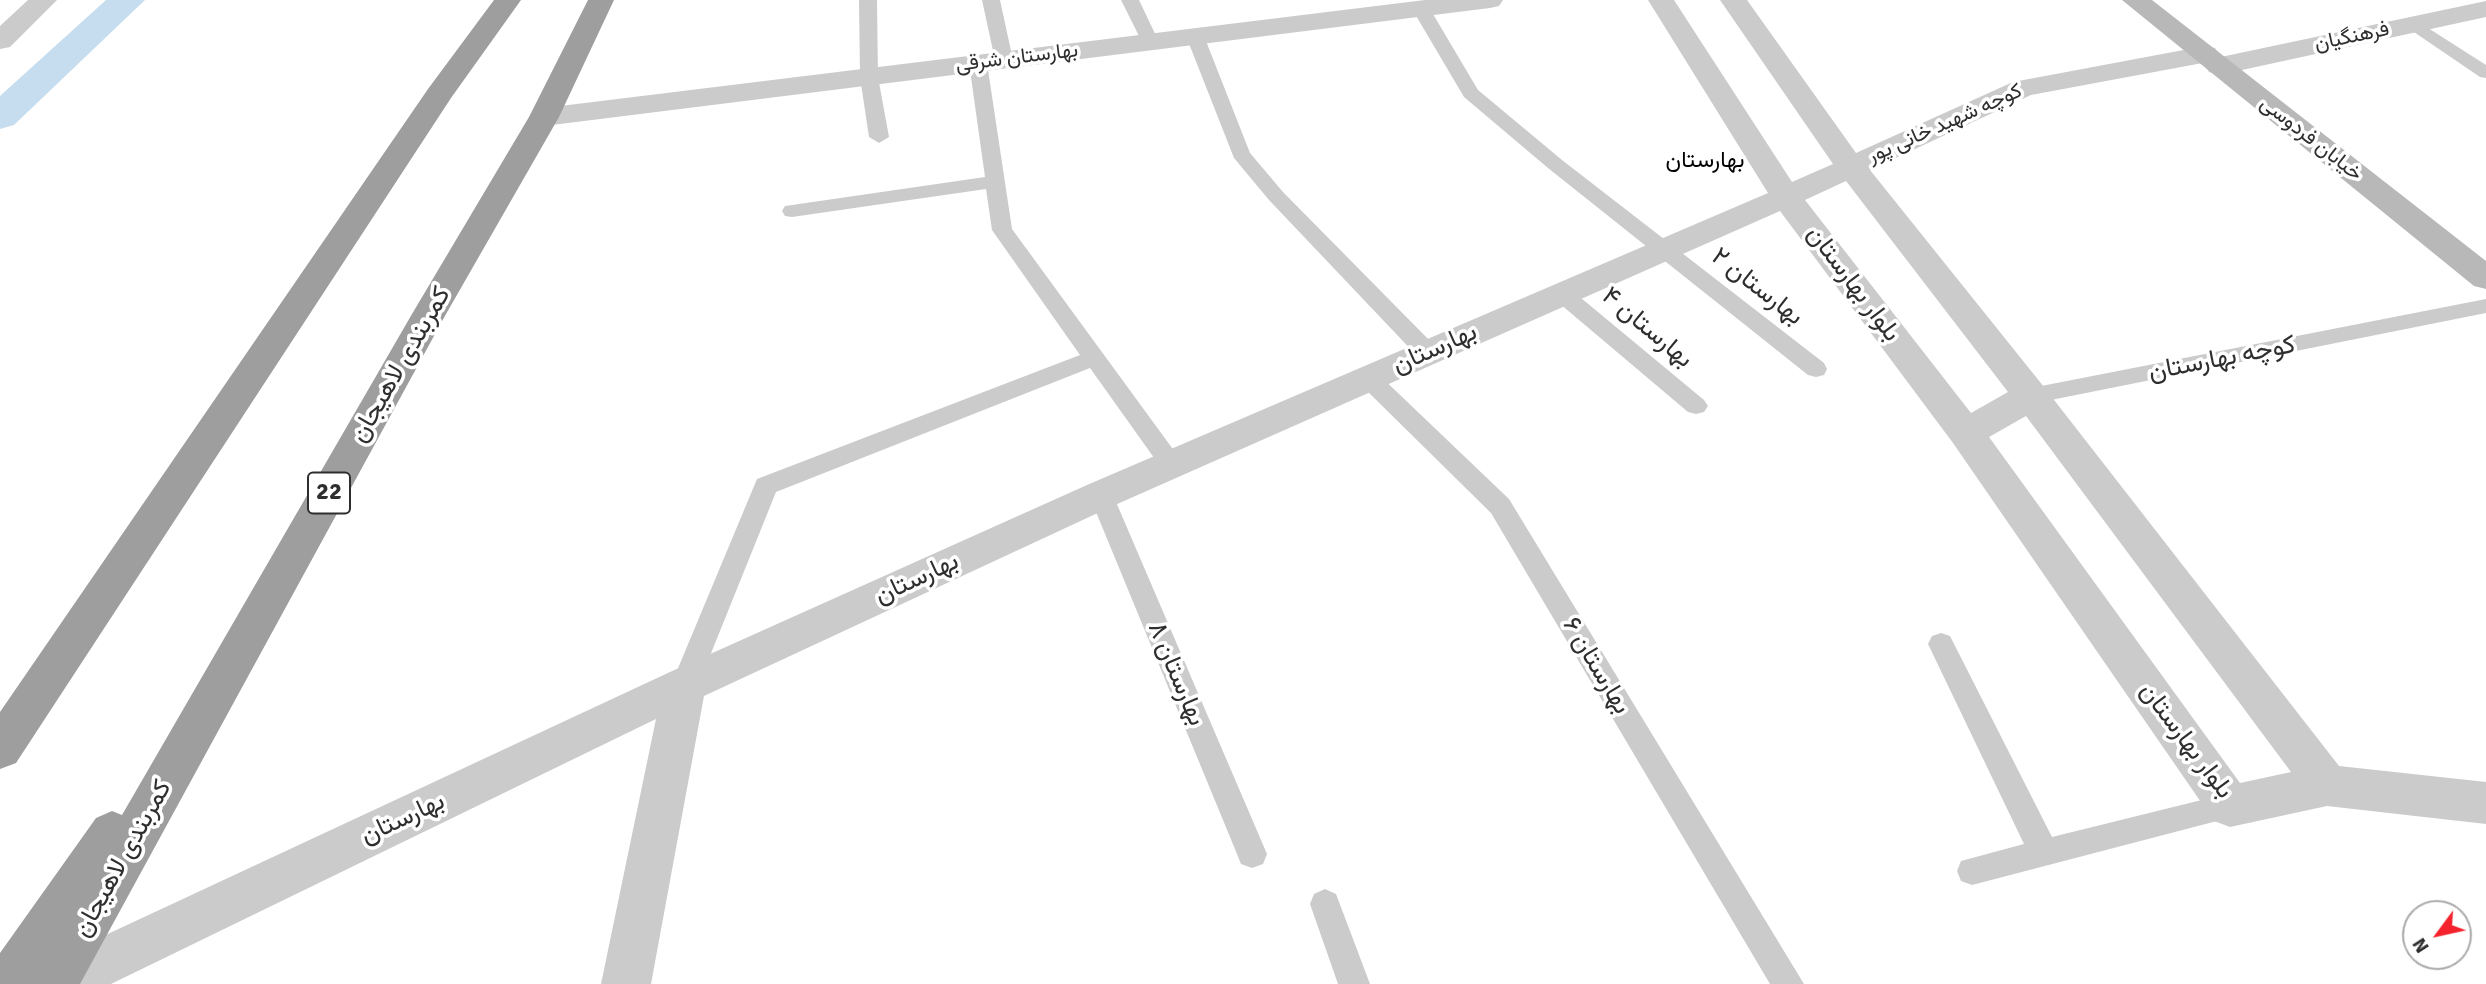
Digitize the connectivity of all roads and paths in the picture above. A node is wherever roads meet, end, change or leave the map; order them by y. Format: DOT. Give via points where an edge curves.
graph roads {
  1 [pos="44,0"];
  2 [pos="508,0"];
  3 [pos="601,0"];
  4 [pos="868,0"];
  5 [pos="991,0"];
  6 [pos="1130,0"];
  7 [pos="1490,0"];
  8 [pos="1661,0"];
  9 [pos="1732,0"];
  10 [pos="2135,0"];
  11 [pos="1421,9"];
  12 [pos="2486,9"];
  13 [pos="2414,24"];
  14 [pos="1195,36"];
  15 [pos="0,41"];
  16 [pos="1150,42"];
  17 [pos="2212,60"];
  18 [pos="991,62"];
  19 [pos="2486,73"];
  20 [pos="869,77"];
  21 [pos="544,117"];
  22 [pos="879,137"];
  23 [pos="1850,166"];
  24 [pos="995,182"];
  25 [pos="1786,197"];
  26 [pos="792,211"];
  27 [pos="1663,249"];
  28 [pos="2486,278"];
  29 [pos="1561,293"];
  30 [pos="2486,306"];
  31 [pos="1427,352"];
  32 [pos="1094,358"];
  33 [pos="1816,369"];
  34 [pos="1368,378"];
  35 [pos="2031,396"];
  36 [pos="1696,406"];
  37 [pos="1966,433"];
  38 [pos="1171,463"];
  39 [pos="1101,495"];
  40 [pos="253,628"];
  41 [pos="75,640"];
  42 [pos="1941,644"];
  43 [pos="685,685"];
  44 [pos="0,749"];
  45 [pos="0,774"];
  46 [pos="2327,785"];
  47 [pos="2486,803"];
  48 [pos="2230,806"];
  49 [pos="2044,853"];
  50 [pos="1251,854"];
  51 [pos="1972,871"];
  52 [pos="1325,904"];
  53 [pos="8,984"];
  54 [pos="55,984"];
  55 [pos="626,984"];
  56 [pos="1354,984"];
  57 [pos="1788,984"];
  1 -- 15 [label="street"];
  2 -- 41 [label="highway" via="431,106"];
  3 -- 21 [label="highway, کمربندی لاهیجان / 22"];
  4 -- 20 [label="lane"];
  5 -- 18 [label="lane"];
  6 -- 16 [label="lane"];
  7 -- 11 [label="street, بهارستان شرقی"];
  8 -- 25 [label="street, بلوار بهارستان"];
  9 -- 23 [label="street"];
  10 -- 17 [label="main road, خیابان فردوسی"];
  11 -- 14 [label="street, بهارستان شرقی"];
  11 -- 27 [label="lane, بهارستان ۲" via="1471,93"];
  12 -- 13 [label="street, فرهنگیان"];
  13 -- 17 [label="street, فرهنگیان"];
  13 -- 19 [label="lane"];
  14 -- 16 [label="street, بهارستان شرقی"];
  14 -- 31 [label="lane" via="1241,154 1276,197"];
  16 -- 18 [label="street, بهارستان شرقی"];
  17 -- 23 [label="street, کوچه شهید خانی پور" via="2023,88"];
  17 -- 28 [label="main road, خیابان فردوسی"];
  18 -- 20 [label="street, بهارستان شرقی"];
  18 -- 24 [label="lane"];
  20 -- 21 [label="street, بهارستان شرقی"];
  20 -- 22 [label="lane"];
  21 -- 40 [label="highway, کمربندی لاهیجان / 22"];
  23 -- 25 [label="street, کوچه شهید خانی پور"];
  23 -- 35 [label="street"];
  24 -- 26 [label="lane"];
  24 -- 32 [label="lane" via="1002,230"];
  25 -- 27 [label="street, بهارستان"];
  25 -- 37 [label="street, بلوار بهارستان"];
  27 -- 29 [label="street, بهارستان"];
  27 -- 33 [label="lane, بهارستان ۲"];
  29 -- 31 [label="street, بهارستان"];
  29 -- 36 [label="lane, بهارستان ۴"];
  30 -- 35 [label="lane, کوچه بهارستان"];
  31 -- 34 [label="street, بهارستان"];
  32 -- 38 [label="lane"];
  32 -- 43 [label="lane" via="766,485"];
  34 -- 38 [label="street, بهارستان"];
  34 -- 57 [label="lane, بهارستان ۶" via="1500,506"];
  35 -- 37 [label="street, کوچه بهارستان"];
  35 -- 46 [label="street"];
  37 -- 48 [label="street, بلوار بهارستان"];
  38 -- 39 [label="street, بهارستان"];
  39 -- 43 [label="street, بهارستان"];
  39 -- 50 [label="lane, بهارستان ۸"];
  40 -- 53 [label="highway"];
  40 -- 54 [label="highway, کمربندی لاهیجان / 22"];
  41 -- 44 [label="highway"];
  41 -- 45 [label="highway"];
  42 -- 49 [label="lane"];
  43 -- 54 [label="street, بهارستان"];
  43 -- 55 [label="street"];
  46 -- 47 [label="street, بلوار بهارستان"];
  46 -- 48 [label="street, بلوار بهارستان"];
  48 -- 49 [label="lane"];
  49 -- 51 [label="lane"];
  52 -- 56 [label="lane"];
}
